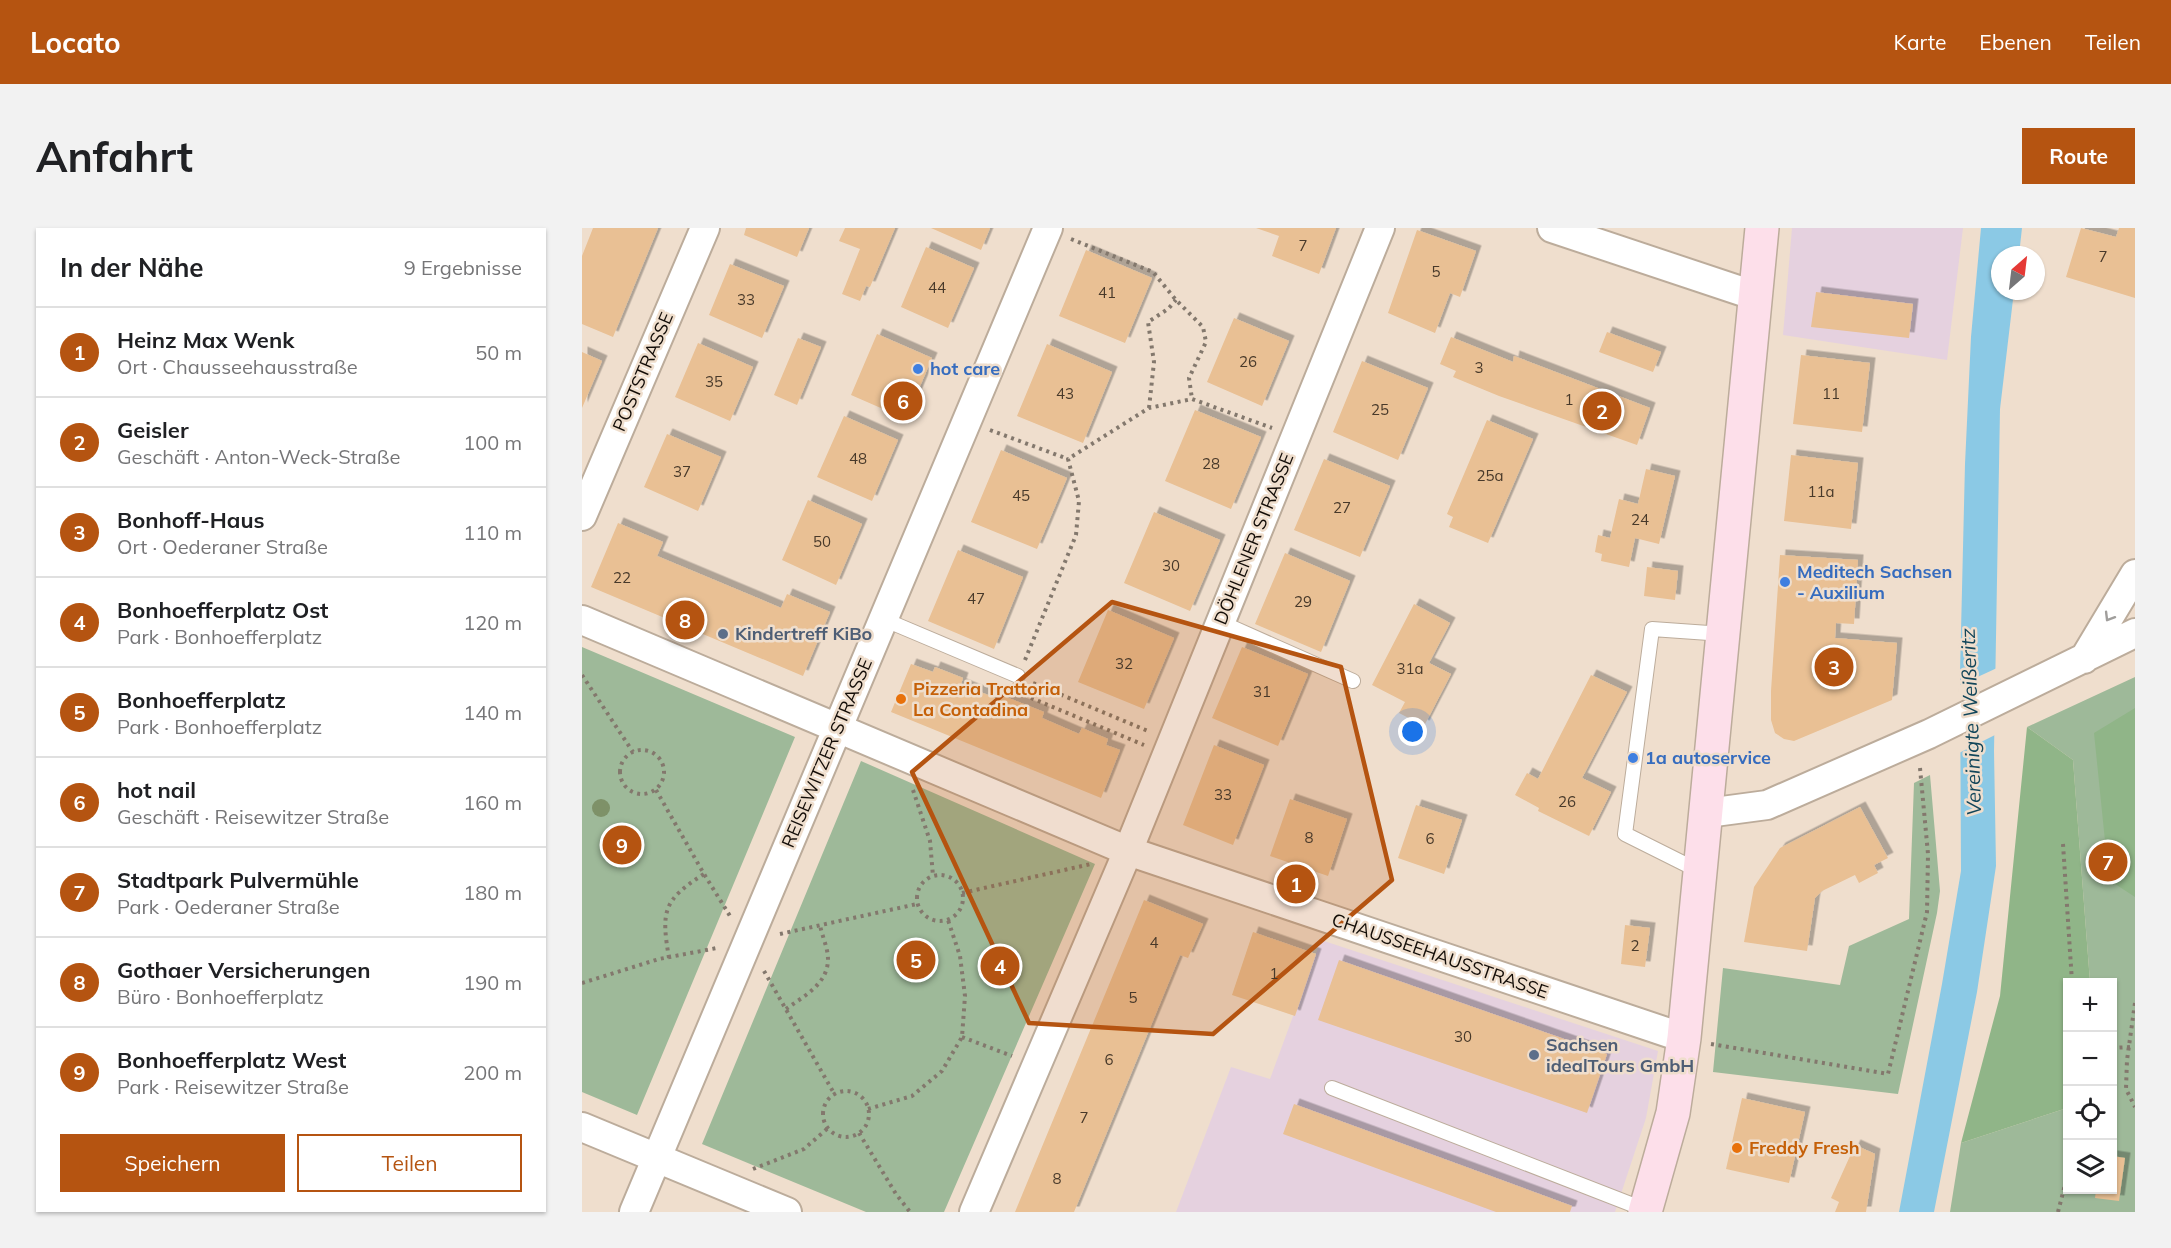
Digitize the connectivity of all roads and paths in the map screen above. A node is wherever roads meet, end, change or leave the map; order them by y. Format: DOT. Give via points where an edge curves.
graph roads {
  1 [pos="705,228"];
  2 [pos="1380,228"];
  3 [pos="1552,228"];
  4 [pos="1762,228"];
  5 [pos="1048,229"];
  6 [pos="1756,296"];
  7 [pos="1176,300"];
  8 [pos="1192,399"];
  9 [pos="1149,408"];
  10 [pos="967,421"];
  11 [pos="1295,437"];
  12 [pos="1068,459"];
  13 [pos="582,516"];
  14 [pos="2135,574"];
  15 [pos="883,619"];
  16 [pos="582,620"];
  17 [pos="1220,622"];
  18 [pos="2135,633"];
  19 [pos="1723,634"];
  20 [pos="2084,659"];
  21 [pos="582,675"];
  22 [pos="1018,676"];
  23 [pos="1353,681"];
  24 [pos="837,728"];
  25 [pos="1922,737"];
  26 [pos="1172,741"];
  27 [pos="633,752"];
  28 [pos="902,756"];
  29 [pos="656,790"];
  30 [pos="1707,813"];
  31 [pos="2063,844"];
  32 [pos="1128,851"];
  33 [pos="1701,872"];
  34 [pos="704,874"];
  35 [pos="933,876"];
  36 [pos="962,893"];
  37 [pos="917,904"];
  38 [pos="948,920"];
  39 [pos="820,926"];
  40 [pos="747,942"];
  41 [pos="669,958"];
  42 [pos="2072,978"];
  43 [pos="582,983"];
  44 [pos="2135,1003"];
  45 [pos="786,1009"];
  46 [pos="962,1037"];
  47 [pos="1684,1038"];
  48 [pos="2130,1047"];
  49 [pos="2117,1048"];
  50 [pos="1036,1066"];
  51 [pos="1332,1088"];
  52 [pos="835,1095"];
  53 [pos="2135,1107"];
  54 [pos="868,1109"];
  55 [pos="582,1126"];
  56 [pos="828,1128"];
  57 [pos="859,1132"];
  58 [pos="656,1157"];
  59 [pos="717,1183"];
  60 [pos="2063,1193"];
  61 [pos="1646,1211"];
  62 [pos="634,1212"];
  63 [pos="787,1212"];
  64 [pos="910,1212"];
  65 [pos="974,1212"];
  66 [pos="2058,1212"];
  1 -- 13 [label="street, POSTSTRASSE"];
  2 -- 11 [label="street, DÖHLENER STRASSE"];
  3 -- 6 [label="street"];
  4 -- 6 [label="main road"];
  5 -- 7 [label="path" via="1154,272"];
  5 -- 10 [label="street, REISEWITZER STRASSE"];
  6 -- 19 [label="main road"];
  7 -- 8 [label="path" via="1203,327 1206,342 1189,378"];
  7 -- 9 [label="path" via="1148,322 1154,362"];
  8 -- 9 [label="path"];
  8 -- 11 [label="path"];
  9 -- 12 [label="path"];
  10 -- 12 [label="path"];
  10 -- 15 [label="street, REISEWITZER STRASSE"];
  11 -- 17 [label="street, DÖHLENER STRASSE"];
  12 -- 22 [label="path" via="1079,501 1076,535"];
  14 -- 20 [label="street, one-way"];
  15 -- 22 [label="lane"];
  15 -- 24 [label="street, REISEWITZER STRASSE"];
  16 -- 24 [label="street, CHAUSSEEHAUSSTRASSE"];
  17 -- 23 [label="lane"];
  17 -- 26 [label="street, DÖHLENER STRASSE"];
  18 -- 20 [label="street"];
  19 -- 30 [label="main road"];
  19 -- 33 [label="lane" via="1652,628 1625,834"];
  20 -- 25 [label="street"];
  21 -- 27 [label="path"];
  22 -- 26 [label="path"];
  24 -- 28 [label="street, CHAUSSEEHAUSSTRASSE"];
  24 -- 40 [label="street, REISEWITZER STRASSE"];
  25 -- 30 [label="street" via="1767,805"];
  25 -- 47 [label="path" via="1927,912 1887,1074"];
  26 -- 32 [label="street, DÖHLENER STRASSE"];
  27 -- 29 [label="path" via="647,750 663,764 664,778"];
  27 -- 29 [label="path" via="622,762 623,784 635,794"];
  28 -- 32 [label="street, CHAUSSEEHAUSSTRASSE"];
  28 -- 35 [label="path" via="930,841"];
  29 -- 34 [label="path"];
  30 -- 33 [label="main road"];
  31 -- 42 [label="path"];
  32 -- 36 [label="path" via="1095,864"];
  32 -- 47 [label="street, CHAUSSEEHAUSSTRASSE"];
  32 -- 50 [label="street, DÖHLENER STRASSE"];
  33 -- 47 [label="main road"];
  34 -- 40 [label="path"];
  34 -- 41 [label="path" via="681,889 668,905 664,926"];
  35 -- 36 [label="path" via="951,878"];
  35 -- 37 [label="path" via="918,890"];
  36 -- 38 [label="path" via="962,906"];
  37 -- 38 [label="path" via="932,920"];
  37 -- 39 [label="path"];
  38 -- 46 [label="path" via="960,956 964,986"];
  39 -- 40 [label="path"];
  39 -- 45 [label="path" via="828,958 824,977"];
  40 -- 41 [label="path"];
  40 -- 45 [label="path"];
  40 -- 58 [label="street, REISEWITZER STRASSE"];
  41 -- 43 [label="path"];
  44 -- 48 [label="path"];
  45 -- 52 [label="path"];
  46 -- 50 [label="path"];
  46 -- 54 [label="path" via="942,1071 912,1096"];
  47 -- 61 [label="main road" via="1673,1113"];
  48 -- 49 [label="path"];
  48 -- 53 [label="path" via="2126,1089"];
  50 -- 65 [label="street, DÖHLENER STRASSE"];
  51 -- 61 [label="lane"];
  52 -- 54 [label="path" via="854,1093"];
  52 -- 56 [label="path" via="824,1107"];
  54 -- 57 [label="path" via="867,1124"];
  55 -- 58 [label="street"];
  56 -- 57 [label="path" via="841,1137"];
  56 -- 59 [label="path" via="804,1149"];
  57 -- 64 [label="path"];
  58 -- 59 [label="street"];
  58 -- 62 [label="street, REISEWITZER STRASSE"];
  59 -- 63 [label="street"];
  60 -- 66 [label="path"];
}
